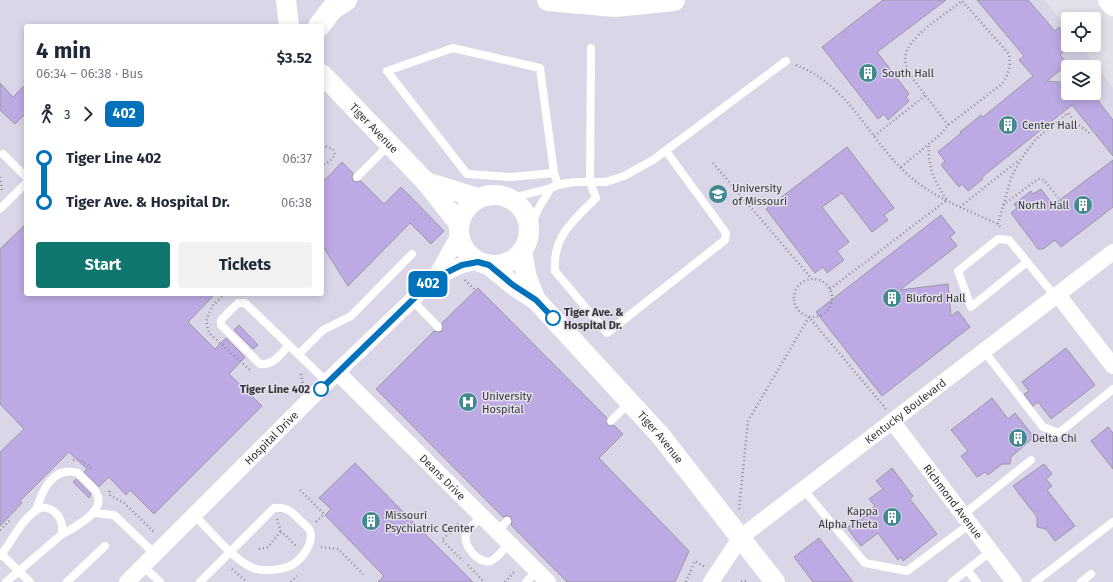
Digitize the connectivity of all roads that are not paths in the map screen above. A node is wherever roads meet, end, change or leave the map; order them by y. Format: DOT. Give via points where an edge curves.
graph roads {
  1 [pos="286,0"];
  2 [pos="346,0"];
  3 [pos="548,0"];
  4 [pos="674,0"];
  5 [pos="1109,0"];
  6 [pos="1113,5"];
  7 [pos="289,24"];
  8 [pos="321,24"];
  9 [pos="591,48"];
  10 [pos="786,61"];
  11 [pos="324,76"];
  12 [pos="389,145"];
  13 [pos="666,151"];
  14 [pos="3,154"];
  15 [pos="554,173"];
  16 [pos="24,175"];
  17 [pos="357,177"];
  18 [pos="426,182"];
  19 [pos="590,182"];
  20 [pos="24,185"];
  21 [pos="555,187"];
  22 [pos="478,198"];
  23 [pos="512,198"];
  24 [pos="0,209"];
  25 [pos="530,229"];
  26 [pos="459,230"];
  27 [pos="522,252"];
  28 [pos="1113,252"];
  29 [pos="412,254"];
  30 [pos="1027,262"];
  31 [pos="484,263"];
  32 [pos="435,278"];
  33 [pos="1056,296"];
  34 [pos="412,300"];
  35 [pos="536,300"];
  36 [pos="438,326"];
  37 [pos="289,345"];
  38 [pos="984,351"];
  39 [pos="299,354"];
  40 [pos="1113,366"];
  41 [pos="332,377"];
  42 [pos="1113,390"];
  43 [pos="630,402"];
  44 [pos="890,416"];
  45 [pos="610,421"];
  46 [pos="1031,460"];
  47 [pos="803,489"];
  48 [pos="36,510"];
  49 [pos="94,513"];
  50 [pos="194,515"];
  51 [pos="482,516"];
  52 [pos="966,519"];
  53 [pos="1113,522"];
  54 [pos="61,535"];
  55 [pos="741,537"];
  56 [pos="510,543"];
  57 [pos="104,546"];
  58 [pos="231,551"];
  59 [pos="991,551"];
  60 [pos="155,554"];
  61 [pos="0,555"];
  62 [pos="143,566"];
  63 [pos="18,570"];
  64 [pos="967,570"];
  65 [pos="537,571"];
  66 [pos="1091,574"];
  67 [pos="706,577"];
  68 [pos="6,582"];
  69 [pos="30,582"];
  70 [pos="67,582"];
  71 [pos="127,582"];
  72 [pos="160,582"];
  73 [pos="200,582"];
  74 [pos="526,582"];
  75 [pos="548,582"];
  76 [pos="775,582"];
  77 [pos="952,582"];
  78 [pos="977,582"];
  79 [pos="1014,582"];
  80 [pos="1035,582"];
  81 [pos="1081,582"];
  1 -- 7 [label="street"];
  2 -- 8 [label="main road" via="332,9"];
  3 -- 4 [label="main road" via="615,6"];
  5 -- 6 [label="main road"];
  9 -- 19 [label="lane"];
  10 -- 13 [label="lane"];
  11 -- 12 [label="street, Tiger Avenue"];
  12 -- 17 [label="lane"];
  12 -- 18 [label="street, Tiger Avenue"];
  13 -- 19 [label="lane" via="624,176 606,182"];
  13 -- 19 [label="lane" via="726,233 725,240 607,333 555,271 554,259 560,239 596,198"];
  14 -- 16 [label="lane"];
  15 -- 15 [label="lane" via="511,177 467,174 387,71 453,48 540,68"];
  15 -- 21 [label="lane"];
  18 -- 22 [label="street, Tiger Avenue"];
  18 -- 26 [label="street, Tiger Avenue"];
  19 -- 21 [label="lane"];
  20 -- 24 [label="lane"];
  21 -- 23 [label="lane"];
  21 -- 25 [label="lane" via="538,209"];
  22 -- 23 [label="street" via="500,194"];
  22 -- 26 [label="street" via="465,209"];
  23 -- 25 [label="street" via="528,217"];
  25 -- 27 [label="street" via="528,241"];
  26 -- 31 [label="street" via="462,246 469,255"];
  26 -- 32 [label="street, Hospital Drive"];
  27 -- 31 [label="street" via="513,260 501,265"];
  27 -- 35 [label="street, Tiger Avenue" via="527,278"];
  28 -- 33 [label="street, Kentucky Boulevard"];
  29 -- 39 [label="lane" via="351,316 323,330"];
  30 -- 30 [label="lane" via="1010,276 971,307 958,271 998,239 1009,240"];
  30 -- 33 [label="lane"];
  31 -- 32 [label="street, Hospital Drive" via="462,265"];
  31 -- 35 [label="street, Tiger Avenue"];
  32 -- 34 [label="street, Hospital Drive"];
  33 -- 38 [label="street, Kentucky Boulevard"];
  33 -- 40 [label="street"];
  34 -- 36 [label="lane"];
  34 -- 41 [label="street, Hospital Drive"];
  35 -- 43 [label="street, Tiger Avenue"];
  37 -- 37 [label="lane" via="273,362 260,364 221,325 221,320 238,303 245,303"];
  37 -- 39 [label="lane"];
  38 -- 42 [label="lane" via="1043,427 1059,433"];
  38 -- 44 [label="street, Kentucky Boulevard"];
  39 -- 41 [label="lane"];
  41 -- 50 [label="street, Hospital Drive"];
  41 -- 51 [label="street, Deans Drive"];
  43 -- 45 [label="lane"];
  43 -- 55 [label="street, Tiger Avenue" via="660,435"];
  44 -- 47 [label="street, Kentucky Boulevard"];
  44 -- 52 [label="street, Richmond Avenue"];
  46 -- 52 [label="lane"];
  47 -- 52 [label="lane" via="864,563 907,571"];
  47 -- 55 [label="street, Kentucky Boulevard"];
  48 -- 49 [label="lane" via="43,490 54,477 65,471 78,473 97,494 98,502"];
  48 -- 54 [label="lane" via="45,508 57,514 63,522"];
  48 -- 61 [label="lane"];
  49 -- 54 [label="lane"];
  49 -- 60 [label="lane" via="114,515"];
  50 -- 58 [label="lane"];
  50 -- 60 [label="street, Hospital Drive"];
  51 -- 56 [label="street, Deans Drive" via="502,526"];
  51 -- 56 [label="lane" via="467,532 467,547 487,562 493,560"];
  52 -- 59 [label="street, Richmond Avenue"];
  53 -- 80 [label="lane"];
  54 -- 63 [label="lane"];
  55 -- 67 [label="street, Kentucky Boulevard"];
  55 -- 76 [label="street, Tiger Avenue"];
  56 -- 65 [label="street, Deans Drive"];
  57 -- 70 [label="lane"];
  58 -- 58 [label="lane" via="242,562 255,569 278,569 292,564 304,554 311,541 309,530 290,511 283,507 274,508"];
  58 -- 73 [label="lane"];
  59 -- 64 [label="lane"];
  59 -- 79 [label="street, Richmond Avenue"];
  60 -- 62 [label="street, Hospital Drive"];
  61 -- 63 [label="lane"];
  62 -- 71 [label="street, Hospital Drive"];
  62 -- 72 [label="lane"];
  63 -- 68 [label="lane"];
  63 -- 69 [label="lane"];
  64 -- 77 [label="lane"];
  64 -- 78 [label="lane"];
  65 -- 74 [label="lane"];
  65 -- 75 [label="street, Deans Drive"];
  66 -- 81 [label="lane"];
}
